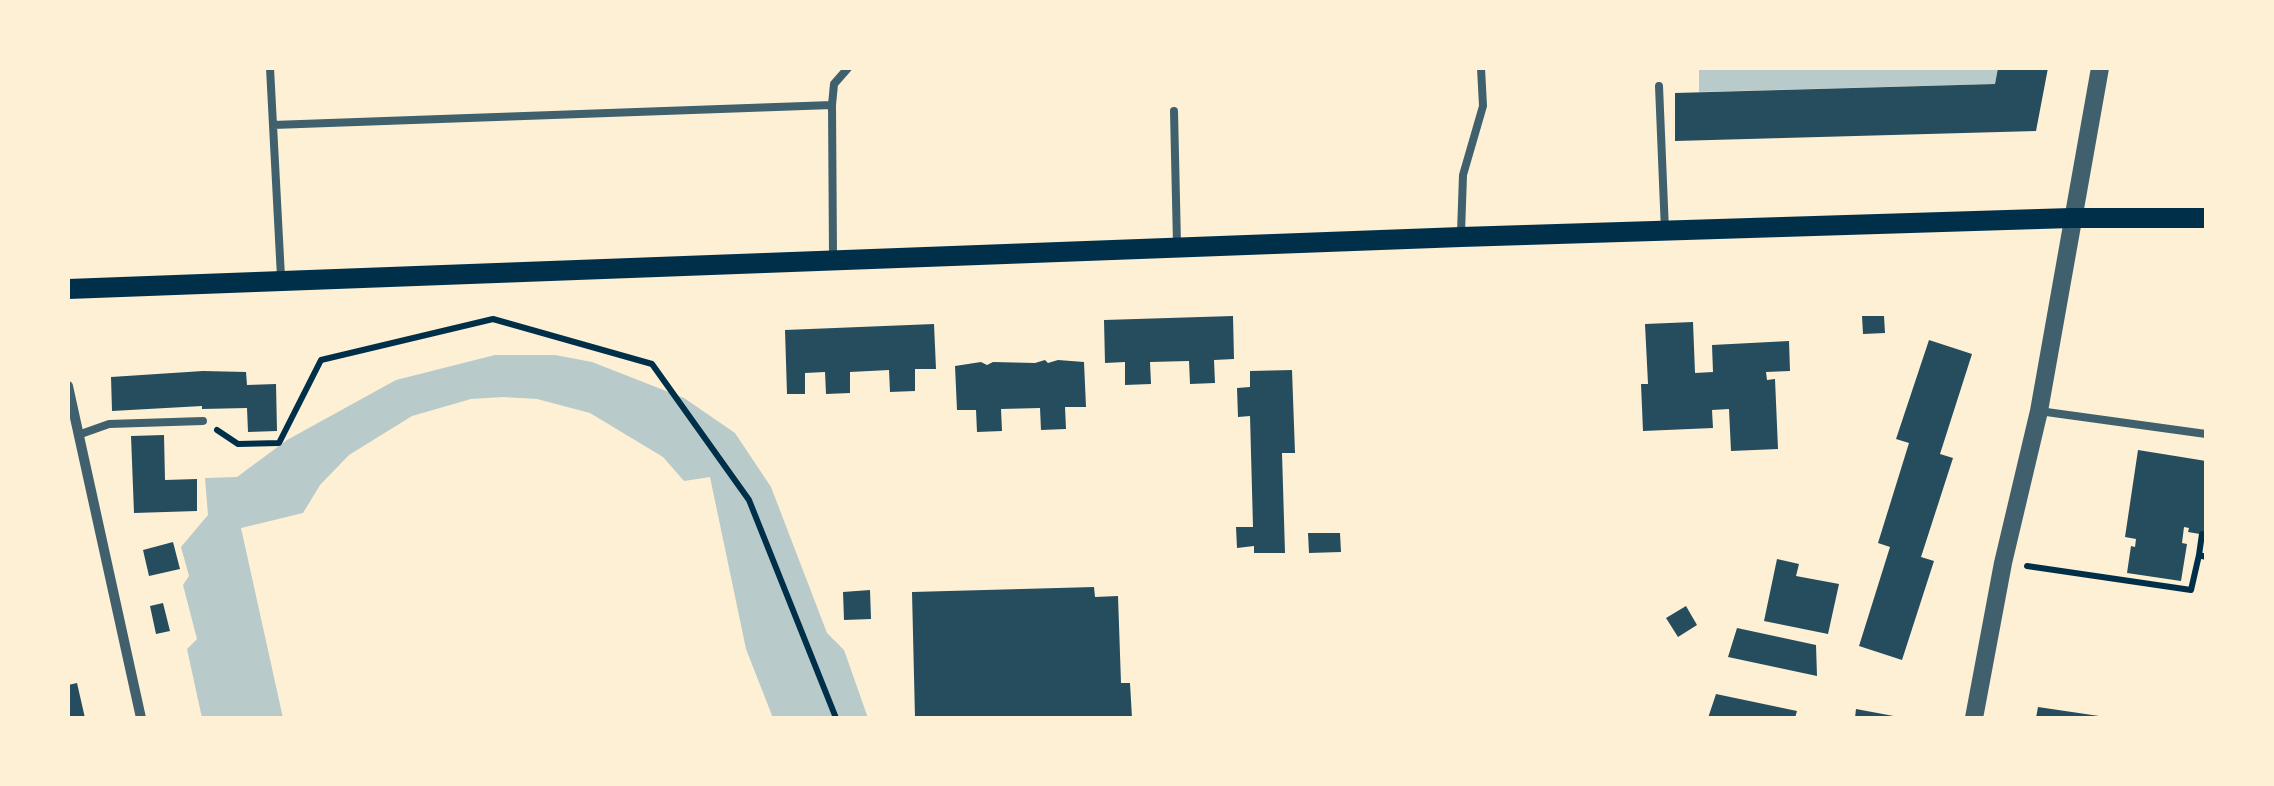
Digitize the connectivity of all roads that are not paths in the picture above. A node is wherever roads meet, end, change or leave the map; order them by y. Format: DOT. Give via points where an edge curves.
graph roads {
  1 [pos="270,68"];
  2 [pos="848,68"];
  3 [pos="1481,68"];
  4 [pos="2100,68"];
  5 [pos="1659,86"];
  6 [pos="832,105"];
  7 [pos="1174,111"];
  8 [pos="273,125"];
  9 [pos="2071,218"];
  10 [pos="2206,218"];
  11 [pos="1665,230"];
  12 [pos="1461,237"];
  13 [pos="1177,248"];
  14 [pos="833,261"];
  15 [pos="282,282"];
  16 [pos="68,290"];
  17 [pos="68,386"];
  18 [pos="2039,410"];
  19 [pos="204,421"];
  20 [pos="2206,434"];
  21 [pos="78,435"];
  22 [pos="142,718"];
  23 [pos="1974,718"];
  1 -- 8 [label="lane"];
  2 -- 6 [label="lane" via="834,84"];
  3 -- 12 [label="lane" via="1482,106 1463,175"];
  4 -- 9 [label="street"];
  5 -- 11 [label="lane"];
  6 -- 8 [label="lane"];
  6 -- 14 [label="lane"];
  7 -- 13 [label="lane"];
  8 -- 15 [label="lane"];
  9 -- 10 [label="main road"];
  9 -- 11 [label="main road"];
  9 -- 18 [label="street"];
  11 -- 12 [label="main road"];
  12 -- 13 [label="main road"];
  13 -- 14 [label="main road"];
  14 -- 15 [label="main road"];
  15 -- 16 [label="main road"];
  17 -- 21 [label="street"];
  18 -- 20 [label="lane"];
  18 -- 23 [label="street"];
  19 -- 21 [label="lane" via="110,424"];
  21 -- 22 [label="street"];
}
